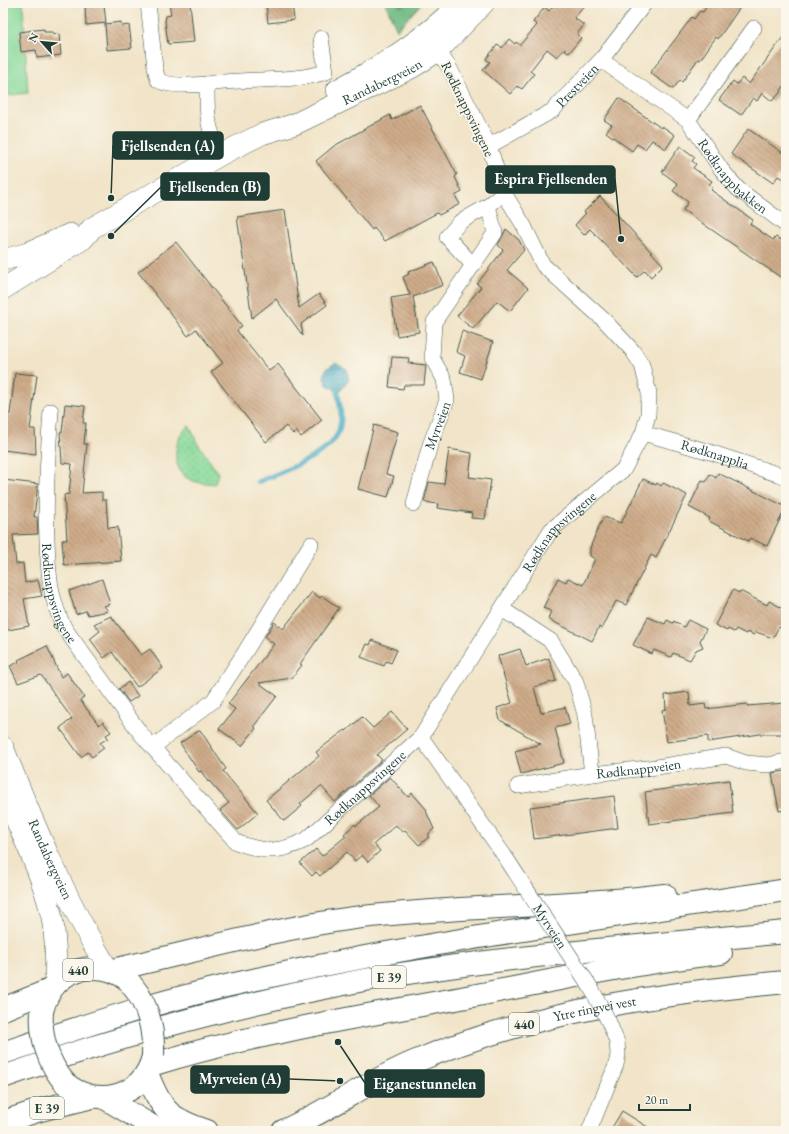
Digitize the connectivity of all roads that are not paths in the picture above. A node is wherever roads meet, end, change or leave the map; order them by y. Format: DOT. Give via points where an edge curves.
graph roads {
  1 [pos="148,3"];
  2 [pos="460,3"];
  3 [pos="484,3"];
  4 [pos="646,3"];
  5 [pos="754,28"];
  6 [pos="426,34"];
  7 [pos="321,38"];
  8 [pos="438,51"];
  9 [pos="600,60"];
  10 [pos="207,84"];
  11 [pos="688,120"];
  12 [pos="262,134"];
  13 [pos="490,146"];
  14 [pos="222,154"];
  15 [pos="504,193"];
  16 [pos="488,206"];
  17 [pos="786,225"];
  18 [pos="92,228"];
  19 [pos="3,260"];
  20 [pos="473,266"];
  21 [pos="3,289"];
  22 [pos="52,411"];
  23 [pos="643,433"];
  24 [pos="786,477"];
  25 [pos="414,504"];
  26 [pos="311,544"];
  27 [pos="502,609"];
  28 [pos="421,737"];
  29 [pos="3,747"];
  30 [pos="153,747"];
  31 [pos="786,762"];
  32 [pos="592,774"];
  33 [pos="518,786"];
  34 [pos="3,788"];
  35 [pos="786,890"];
  36 [pos="744,897"];
  37 [pos="786,932"];
  38 [pos="786,940"];
  39 [pos="110,969"];
  40 [pos="786,982"];
  41 [pos="53,988"];
  42 [pos="3,1009"];
  43 [pos="3,1053"];
  44 [pos="150,1065"];
  45 [pos="3,1078"];
  46 [pos="97,1097"];
  47 [pos="3,1122"];
  48 [pos="160,1131"];
  49 [pos="207,1131"];
  50 [pos="283,1131"];
  51 [pos="589,1131"];
  1 -- 10 [label="street" via="158,80 171,84"];
  2 -- 6 [label="main road, Randabergveien"];
  3 -- 8 [label="main road, Randabergveien"];
  4 -- 9 [label="street, Prestveien"];
  5 -- 11 [label="street"];
  6 -- 8 [label="street, Rødknappsvingene"];
  6 -- 12 [label="main road, Randabergveien" via="383,64 290,114"];
  7 -- 10 [label="street" via="326,72 299,77"];
  8 -- 12 [label="main road, Randabergveien" via="392,78 295,124"];
  8 -- 13 [label="street, Rødknappsvingene"];
  9 -- 11 [label="street, Rødknappbakken"];
  9 -- 13 [label="street, Prestveien" via="552,111"];
  10 -- 14 [label="street" via="208,128"];
  11 -- 17 [label="street, Rødknappbakken" via="721,169 738,189"];
  12 -- 14 [label="main road, Randabergveien"];
  13 -- 15 [label="street, Rødknappsvingene"];
  14 -- 18 [label="main road, Randabergveien"];
  15 -- 16 [label="street"];
  15 -- 23 [label="street, Rødknappsvingene" via="543,265 605,322 632,350 642,365 648,393 648,415"];
  16 -- 20 [label="street, Myrveien" via="495,233"];
  16 -- 20 [label="street" via="460,222 447,237"];
  18 -- 19 [label="main road, Randabergveien" via="78,230 25,254"];
  18 -- 21 [label="main road, Randabergveien" via="83,239"];
  20 -- 25 [label="street, Myrveien" via="434,322 432,358 444,379 447,400 430,445"];
  22 -- 30 [label="street, Rødknappsvingene" via="46,484 49,576 57,614 141,734"];
  23 -- 24 [label="street, Rødknapplia"];
  23 -- 27 [label="street, Rødknappsvingene" via="624,469 551,530"];
  26 -- 30 [label="street" via="213,701"];
  27 -- 28 [label="street, Rødknappsvingene"];
  27 -- 32 [label="street, Rødknappveien" via="551,641 576,682 585,715"];
  28 -- 30 [label="street, Rødknappsvingene" via="306,840 287,849 273,851 254,849 236,842"];
  28 -- 51 [label="street, Myrveien, bridge" via="504,855 591,988 608,1020 617,1042 618,1054 616,1065"];
  29 -- 39 [label="main road, Randabergveien" via="31,820 79,919"];
  31 -- 32 [label="street, Rødknappveien" via="768,765 746,763 726,756"];
  32 -- 33 [label="street"];
  34 -- 41 [label="main road, Randabergveien" via="50,910 54,930"];
  35 -- 36 [label="main road, E 39"];
  36 -- 39 [label="main road, E 39" via="719,888 619,900 456,909 355,918 261,934"];
  36 -- 43 [label="main road, E 39" via="443,944 260,978 104,1019"];
  37 -- 45 [label="main road, E 39" via="529,958 360,981 267,1001 109,1042"];
  38 -- 44 [label="main road, E 39" via="772,947 639,965 274,1033 206,1048"];
  39 -- 41 [label="main road, 440" via="91,968 75,971"];
  39 -- 44 [label="main road, 440, bridge" via="132,984 140,996 153,1038"];
  40 -- 50 [label="main road, Ytre ringvei vest / 440" via="614,1003 476,1038 382,1076"];
  41 -- 42 [label="main road"];
  41 -- 46 [label="main road, 440, bridge" via="42,1012 42,1029 54,1069 76,1090"];
  44 -- 46 [label="main road" via="137,1084 125,1092"];
  44 -- 49 [label="main road, 440" via="156,1097 169,1113 180,1121"];
  46 -- 47 [label="main road, E 39" via="40,1110"];
  46 -- 48 [label="main road, 440"];
}
